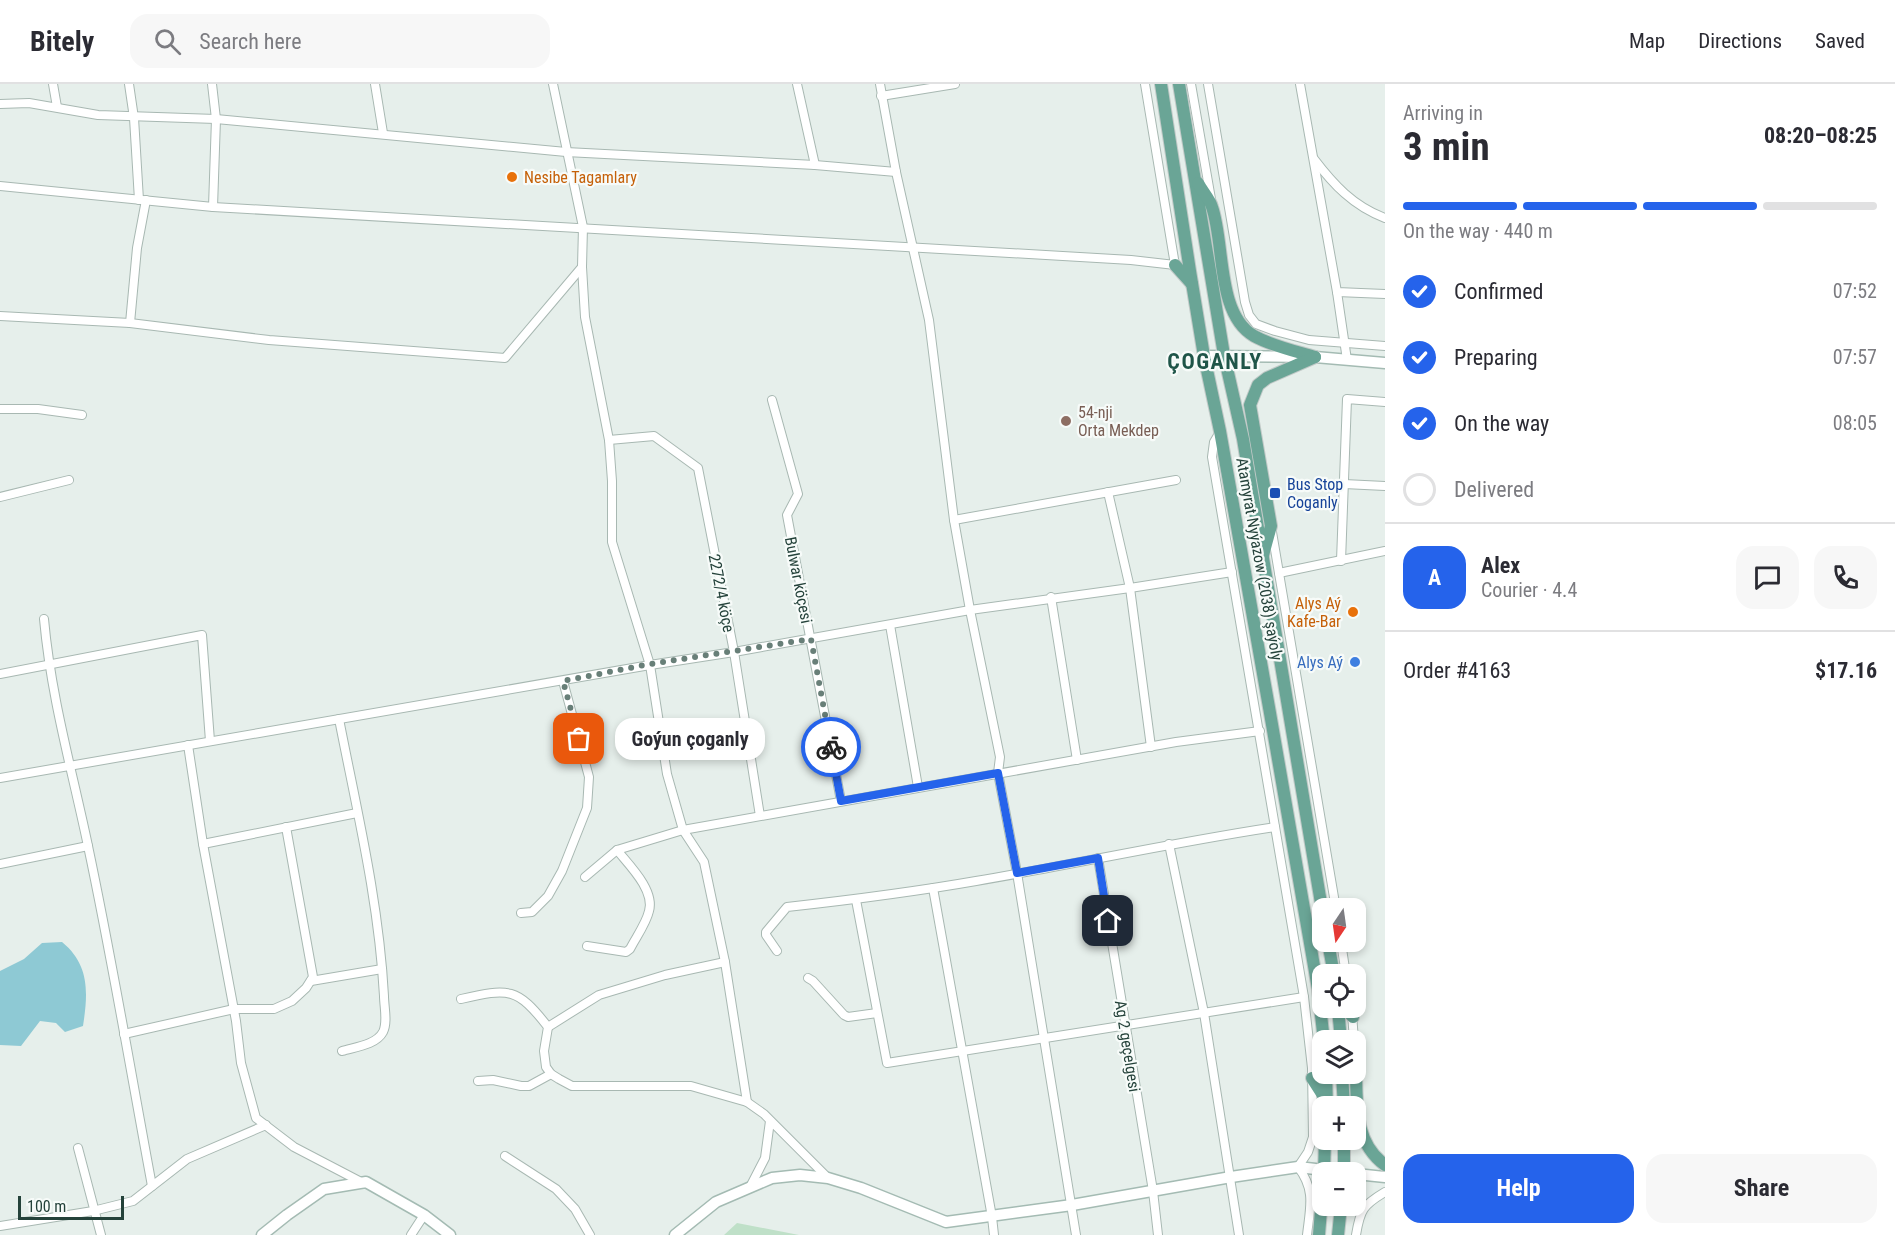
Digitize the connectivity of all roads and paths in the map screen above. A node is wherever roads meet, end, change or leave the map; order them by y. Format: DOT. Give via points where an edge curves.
graph roads {
  1 [pos="53,84"];
  2 [pos="129,84"];
  3 [pos="212,84"];
  4 [pos="375,84"];
  5 [pos="553,84"];
  6 [pos="797,84"];
  7 [pos="880,84"];
  8 [pos="956,84"];
  9 [pos="1145,84"];
  10 [pos="1161,84"];
  11 [pos="1179,84"];
  12 [pos="1191,84"];
  13 [pos="1208,84"];
  14 [pos="1300,84"];
  15 [pos="881,96"];
  16 [pos="0,104"];
  17 [pos="57,107"];
  18 [pos="134,117"];
  19 [pos="216,119"];
  20 [pos="383,133"];
  21 [pos="566,152"];
  22 [pos="1312,156"];
  23 [pos="815,165"];
  24 [pos="896,172"];
  25 [pos="1195,180"];
  26 [pos="0,186"];
  27 [pos="142,200"];
  28 [pos="1212,206"];
  29 [pos="213,207"];
  30 [pos="1385,218"];
  31 [pos="583,227"];
  32 [pos="914,249"];
  33 [pos="1221,256"];
  34 [pos="1175,265"];
  35 [pos="582,267"];
  36 [pos="1192,284"];
  37 [pos="1213,292"];
  38 [pos="1337,292"];
  39 [pos="1385,294"];
  40 [pos="0,316"];
  41 [pos="129,323"];
  42 [pos="1346,344"];
  43 [pos="1385,346"];
  44 [pos="1224,355"];
  45 [pos="1204,356"];
  46 [pos="1315,357"];
  47 [pos="1347,360"];
  48 [pos="1385,363"];
  49 [pos="772,400"];
  50 [pos="1385,402"];
  51 [pos="0,410"];
  52 [pos="82,415"];
  53 [pos="1220,430"];
  54 [pos="1243,439"];
  55 [pos="609,440"];
  56 [pos="1260,461"];
  57 [pos="69,480"];
  58 [pos="1176,480"];
  59 [pos="1344,484"];
  60 [pos="1385,486"];
  61 [pos="1108,492"];
  62 [pos="0,497"];
  63 [pos="954,520"];
  64 [pos="1271,526"];
  65 [pos="1385,551"];
  66 [pos="1262,560"];
  67 [pos="1341,561"];
  68 [pos="1232,572"];
  69 [pos="1279,573"];
  70 [pos="1130,588"];
  71 [pos="1051,597"];
  72 [pos="970,610"];
  73 [pos="44,619"];
  74 [pos="890,625"];
  75 [pos="811,639"];
  76 [pos="734,652"];
  77 [pos="650,664"];
  78 [pos="48,666"];
  79 [pos="0,674"];
  80 [pos="563,681"];
  81 [pos="339,719"];
  82 [pos="1260,731"];
  83 [pos="210,741"];
  84 [pos="188,745"];
  85 [pos="1151,747"];
  86 [pos="1077,760"];
  87 [pos="68,765"];
  88 [pos="998,773"];
  89 [pos="0,778"];
  90 [pos="918,788"];
  91 [pos="841,801"];
  92 [pos="357,813"];
  93 [pos="760,816"];
  94 [pos="286,827"];
  95 [pos="1275,827"];
  96 [pos="683,830"];
  97 [pos="203,844"];
  98 [pos="1169,844"];
  99 [pos="88,846"];
  100 [pos="617,850"];
  101 [pos="1098,858"];
  102 [pos="0,864"];
  103 [pos="1017,873"];
  104 [pos="585,877"];
  105 [pos="933,888"];
  106 [pos="1320,898"];
  107 [pos="1334,898"];
  108 [pos="856,900"];
  109 [pos="521,913"];
  110 [pos="587,946"];
  111 [pos="777,951"];
  112 [pos="725,962"];
  113 [pos="382,969"];
  114 [pos="808,978"];
  115 [pos="311,981"];
  116 [pos="1304,998"];
  117 [pos="461,999"];
  118 [pos="234,1009"];
  119 [pos="878,1013"];
  120 [pos="1203,1013"];
  121 [pos="1125,1025"];
  122 [pos="548,1027"];
  123 [pos="1323,1030"];
  124 [pos="124,1034"];
  125 [pos="1045,1038"];
  126 [pos="342,1051"];
  127 [pos="962,1051"];
  128 [pos="551,1074"];
  129 [pos="1312,1078"];
  130 [pos="478,1081"];
  131 [pos="1312,1084"];
  132 [pos="1357,1084"];
  133 [pos="747,1102"];
  134 [pos="770,1121"];
  135 [pos="266,1125"];
  136 [pos="78,1148"];
  137 [pos="505,1156"];
  138 [pos="1385,1165"];
  139 [pos="1298,1167"];
  140 [pos="1312,1170"];
  141 [pos="1366,1175"];
  142 [pos="1231,1177"];
  143 [pos="1385,1177"];
  144 [pos="828,1178"];
  145 [pos="363,1183"];
  146 [pos="152,1186"];
  147 [pos="750,1187"];
  148 [pos="1153,1191"];
  149 [pos="1385,1192"];
  150 [pos="1072,1205"];
  151 [pos="93,1211"];
  152 [pos="424,1215"];
  153 [pos="992,1216"];
  154 [pos="1321,1216"];
  155 [pos="1340,1216"];
  156 [pos="9,1224"];
  157 [pos="0,1226"];
  158 [pos="10,1235"];
  159 [pos="101,1235"];
  160 [pos="262,1235"];
  161 [pos="411,1235"];
  162 [pos="450,1235"];
  163 [pos="590,1235"];
  164 [pos="675,1235"];
  165 [pos="994,1235"];
  166 [pos="1076,1235"];
  167 [pos="1158,1235"];
  168 [pos="1239,1235"];
  169 [pos="1307,1235"];
  170 [pos="1319,1235"];
  171 [pos="1338,1235"];
  172 [pos="1356,1235"];
  1 -- 17 [label="street"];
  2 -- 18 [label="street"];
  3 -- 19 [label="street"];
  4 -- 20 [label="street"];
  5 -- 21 [label="street"];
  6 -- 23 [label="street"];
  7 -- 15 [label="street"];
  8 -- 15 [label="street"];
  9 -- 34 [label="street"];
  10 -- 36 [label="main road, Atamyrat Nyýazow (2038) şaýoly"];
  11 -- 25 [label="main road, Atamyrat Nyýazow (2038) şaýoly"];
  12 -- 28 [label="street"];
  13 -- 42 [label="street" via="1249,315 1256,324 1275,331"];
  14 -- 22 [label="street"];
  15 -- 24 [label="street"];
  16 -- 17 [label="street"];
  17 -- 18 [label="street"];
  18 -- 19 [label="street"];
  18 -- 27 [label="street"];
  19 -- 20 [label="street"];
  19 -- 29 [label="street"];
  20 -- 21 [label="street"];
  21 -- 23 [label="street"];
  21 -- 31 [label="street"];
  22 -- 30 [label="street" via="1349,198"];
  22 -- 38 [label="street"];
  23 -- 24 [label="street"];
  24 -- 32 [label="street"];
  25 -- 28 [label="main road"];
  25 -- 37 [label="main road, Atamyrat Nyýazow (2038) şaýoly"];
  26 -- 27 [label="street"];
  27 -- 29 [label="street"];
  27 -- 41 [label="street"];
  28 -- 33 [label="main road"];
  29 -- 31 [label="street"];
  31 -- 32 [label="street"];
  31 -- 35 [label="street"];
  32 -- 34 [label="street"];
  32 -- 63 [label="street" via="929,320"];
  33 -- 37 [label="main road"];
  33 -- 46 [label="main road" via="1229,300 1244,329 1267,342"];
  34 -- 36 [label="main road"];
  35 -- 41 [label="street" via="505,357 269,340"];
  35 -- 55 [label="street" via="585,316"];
  36 -- 45 [label="main road, Atamyrat Nyýazow (2038) şaýoly"];
  37 -- 44 [label="main road, Atamyrat Nyýazow (2038) şaýoly"];
  38 -- 39 [label="street"];
  38 -- 42 [label="street"];
  40 -- 41 [label="street"];
  42 -- 43 [label="street"];
  42 -- 47 [label="street"];
  44 -- 45 [label="street"];
  44 -- 46 [label="street"];
  44 -- 54 [label="main road, Atamyrat Nyýazow (2038) şaýoly"];
  45 -- 53 [label="main road, Atamyrat Nyýazow (2038) şaýoly"];
  46 -- 47 [label="street"];
  46 -- 56 [label="main road" via="1258,385 1250,405"];
  47 -- 48 [label="street"];
  49 -- 75 [label="street, Bulwar köçesi" via="798,494 786,515"];
  50 -- 59 [label="street" via="1347,399"];
  51 -- 52 [label="street" via="38,409"];
  53 -- 68 [label="street" via="1212,457"];
  53 -- 123 [label="main road, Atamyrat Nyýazow (2038) şaýoly"];
  54 -- 56 [label="main road"];
  54 -- 66 [label="main road, Atamyrat Nyýazow (2038) şaýoly"];
  55 -- 76 [label="street, 2272/4 köçe" via="654,436 698,468"];
  55 -- 77 [label="street" via="612,542"];
  56 -- 64 [label="main road"];
  57 -- 62 [label="street"];
  58 -- 61 [label="street"];
  59 -- 60 [label="street"];
  59 -- 67 [label="street"];
  61 -- 63 [label="street"];
  61 -- 70 [label="street"];
  63 -- 72 [label="street"];
  64 -- 66 [label="main road"];
  64 -- 69 [label="street"];
  65 -- 67 [label="street"];
  66 -- 106 [label="main road, Atamyrat Nyýazow (2038) şaýoly"];
  67 -- 69 [label="street"];
  68 -- 70 [label="street"];
  68 -- 82 [label="street"];
  69 -- 107 [label="street"];
  70 -- 71 [label="street"];
  70 -- 85 [label="street"];
  71 -- 72 [label="street"];
  71 -- 86 [label="street"];
  72 -- 74 [label="street"];
  72 -- 88 [label="street" via="1000,757"];
  73 -- 78 [label="street"];
  74 -- 75 [label="street"];
  74 -- 90 [label="street"];
  75 -- 76 [label="street"];
  75 -- 91 [label="street, Bulwar köçesi"];
  76 -- 77 [label="street"];
  76 -- 93 [label="street, 2272/4 köçe"];
  77 -- 80 [label="street"];
  77 -- 96 [label="street" via="667,774"];
  78 -- 79 [label="street"];
  78 -- 83 [label="street" via="202,635"];
  78 -- 87 [label="street"];
  80 -- 81 [label="street"];
  80 -- 109 [label="street" via="589,777 587,808 548,896 532,912"];
  81 -- 83 [label="street"];
  81 -- 92 [label="street"];
  82 -- 85 [label="street"];
  82 -- 95 [label="street"];
  83 -- 84 [label="street"];
  84 -- 87 [label="street"];
  84 -- 97 [label="street"];
  85 -- 86 [label="street"];
  86 -- 88 [label="street"];
  87 -- 89 [label="street"];
  87 -- 99 [label="street"];
  88 -- 90 [label="street"];
  88 -- 103 [label="street"];
  90 -- 91 [label="street"];
  91 -- 93 [label="street"];
  92 -- 94 [label="street"];
  92 -- 113 [label="street" via="370,872"];
  93 -- 96 [label="street"];
  94 -- 97 [label="street"];
  94 -- 115 [label="street"];
  95 -- 98 [label="street"];
  95 -- 116 [label="street"];
  96 -- 100 [label="street"];
  96 -- 112 [label="street" via="704,862"];
  97 -- 118 [label="street"];
  98 -- 101 [label="street"];
  98 -- 120 [label="street"];
  99 -- 102 [label="street"];
  99 -- 124 [label="street"];
  100 -- 104 [label="street"];
  100 -- 110 [label="street" via="644,886 649,912 626,952"];
  101 -- 103 [label="street"];
  101 -- 121 [label="street, Ag 2 geçelgesi"];
  103 -- 105 [label="street"];
  103 -- 125 [label="street"];
  105 -- 108 [label="street"];
  105 -- 127 [label="street"];
  108 -- 111 [label="street" via="787,908 766,932"];
  108 -- 119 [label="street"];
  112 -- 122 [label="street" via="598,995"];
  112 -- 133 [label="street"];
  113 -- 115 [label="street"];
  113 -- 126 [label="street" via="383,1032 376,1041"];
  114 -- 119 [label="street" via="848,1017"];
  115 -- 118 [label="street" via="292,1001 274,1009"];
  116 -- 120 [label="street"];
  116 -- 129 [label="street"];
  117 -- 122 [label="street" via="507,993 526,1001"];
  118 -- 124 [label="street"];
  118 -- 135 [label="street" via="241,1063 256,1118"];
  119 -- 127 [label="street" via="887,1063"];
  120 -- 121 [label="street"];
  120 -- 142 [label="street"];
  121 -- 125 [label="street"];
  121 -- 148 [label="street, Ag 2 geçelgesi"];
  122 -- 128 [label="street" via="544,1051"];
  124 -- 146 [label="street"];
  125 -- 127 [label="street"];
  125 -- 150 [label="street"];
  127 -- 153 [label="street"];
  128 -- 130 [label="street" via="529,1086"];
  128 -- 133 [label="street" via="572,1086 691,1086"];
  131 -- 139 [label="street" via="1313,1137"];
  132 -- 138 [label="main road" via="1360,1129 1372,1154"];
  133 -- 134 [label="street"];
  134 -- 144 [label="street"];
  134 -- 147 [label="street" via="765,1158"];
  135 -- 145 [label="street" via="294,1147"];
  135 -- 146 [label="street" via="187,1159"];
  136 -- 151 [label="street"];
  137 -- 163 [label="street" via="556,1189 575,1209"];
  139 -- 140 [label="street"];
  139 -- 142 [label="street"];
  139 -- 169 [label="street" via="1310,1186"];
  141 -- 143 [label="street"];
  142 -- 148 [label="street"];
  142 -- 168 [label="street"];
  144 -- 147 [label="street" via="800,1174 772,1178"];
  144 -- 153 [label="street" via="946,1222"];
  145 -- 152 [label="street"];
  145 -- 160 [label="street" via="324,1189"];
  146 -- 151 [label="street" via="133,1201"];
  147 -- 164 [label="street" via="716,1202"];
  148 -- 150 [label="street"];
  148 -- 167 [label="street, Ag 2 geçelgesi"];
  149 -- 172 [label="street" via="1361,1211"];
  150 -- 153 [label="street"];
  150 -- 166 [label="street"];
  151 -- 156 [label="street"];
  151 -- 159 [label="street"];
  152 -- 161 [label="street"];
  152 -- 162 [label="street"];
  153 -- 165 [label="street"];
  154 -- 170 [label="main road"];
  155 -- 171 [label="main road"];
  156 -- 157 [label="street"];
  156 -- 158 [label="street"];
}
